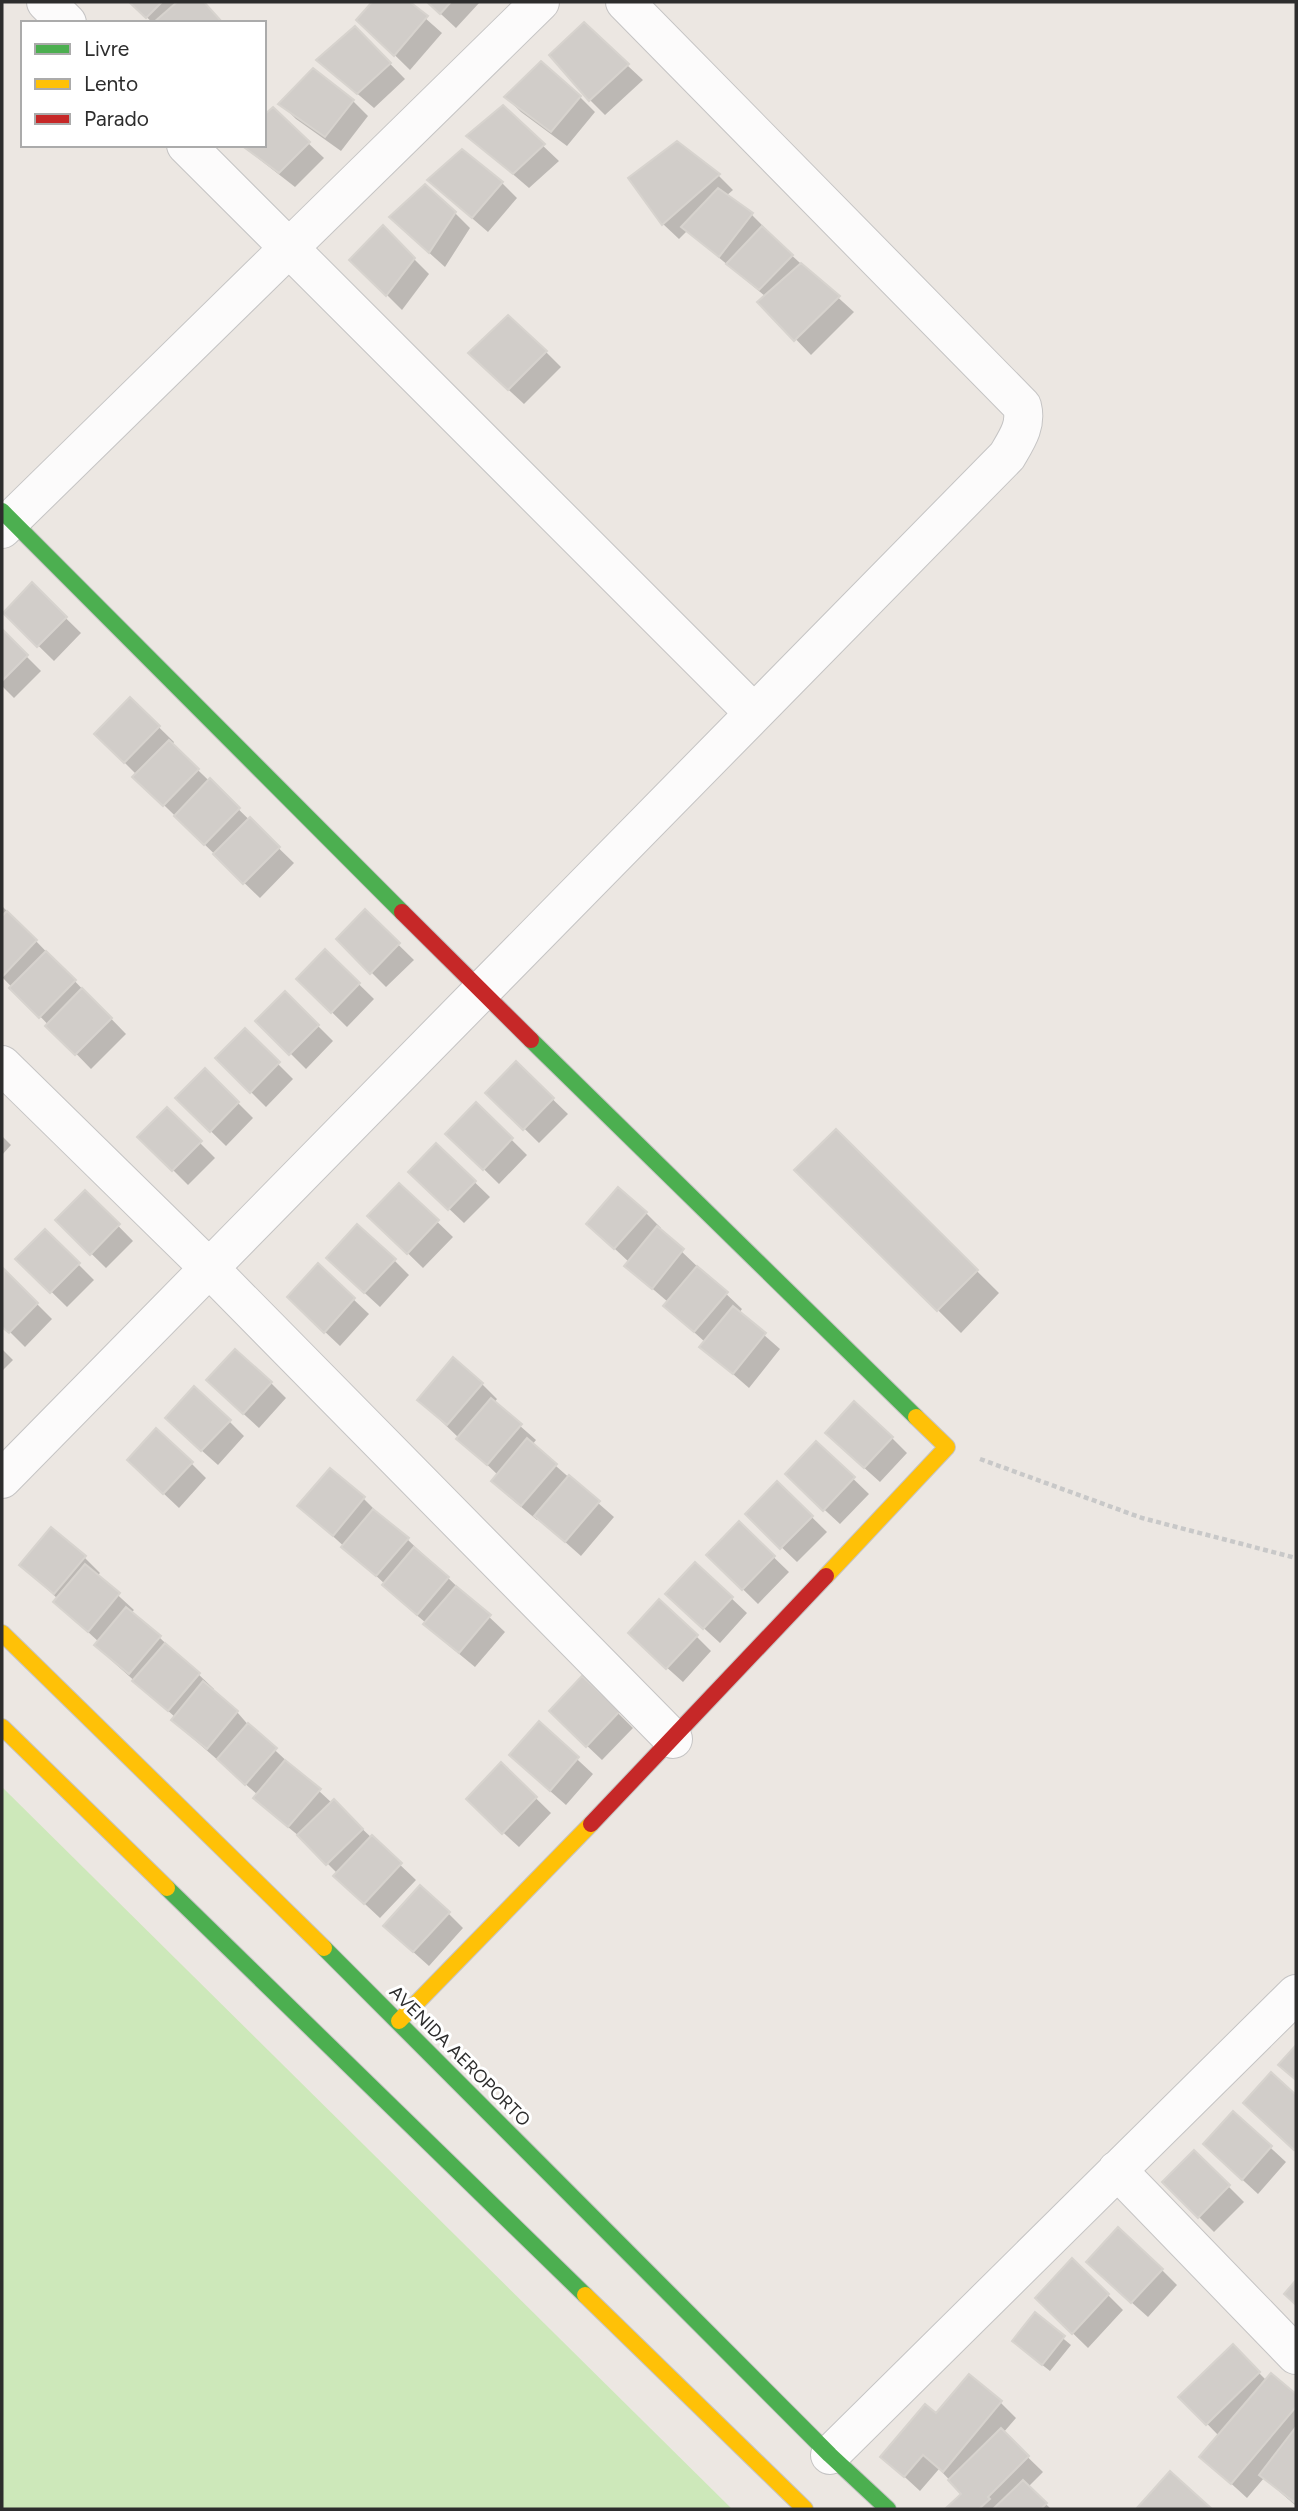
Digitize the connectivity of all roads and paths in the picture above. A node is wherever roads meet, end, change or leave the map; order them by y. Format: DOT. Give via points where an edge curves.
graph roads {
  1 [pos="46,2"];
  2 [pos="540,2"];
  3 [pos="625,2"];
  4 [pos="65,21"];
  5 [pos="188,147"];
  6 [pos="288,249"];
  7 [pos="5,520"];
  8 [pos="754,713"];
  9 [pos="481,991"];
  10 [pos="2,1065"];
  11 [pos="209,1268"];
  12 [pos="947,1447"];
  13 [pos="2,1479"];
  14 [pos="1296,1558"];
  15 [pos="2,1633"];
  16 [pos="2,1727"];
  17 [pos="673,1739"];
  18 [pos="1296,1994"];
  19 [pos="399,2021"];
  20 [pos="1117,2171"];
  21 [pos="1296,2355"];
  22 [pos="830,2455"];
  23 [pos="805,2509"];
  24 [pos="888,2509"];
  1 -- 4 [label="street"];
  2 -- 6 [label="street"];
  3 -- 8 [label="street" via="1021,406 1024,415 1021,432 1007,456"];
  5 -- 6 [label="street"];
  6 -- 7 [label="street"];
  6 -- 8 [label="street"];
  7 -- 9 [label="street"];
  8 -- 9 [label="street"];
  9 -- 11 [label="street"];
  9 -- 12 [label="street"];
  10 -- 11 [label="street"];
  11 -- 13 [label="street"];
  11 -- 17 [label="street"];
  12 -- 14 [label="path" via="1142,1518"];
  12 -- 17 [label="street"];
  15 -- 19 [label="street, AVENIDA AEROPORTO"];
  16 -- 23 [label="street"];
  17 -- 19 [label="street"];
  18 -- 20 [label="street"];
  19 -- 22 [label="street, AVENIDA AEROPORTO"];
  20 -- 21 [label="street"];
  20 -- 22 [label="street"];
  22 -- 24 [label="street, AVENIDA AEROPORTO"];
}
